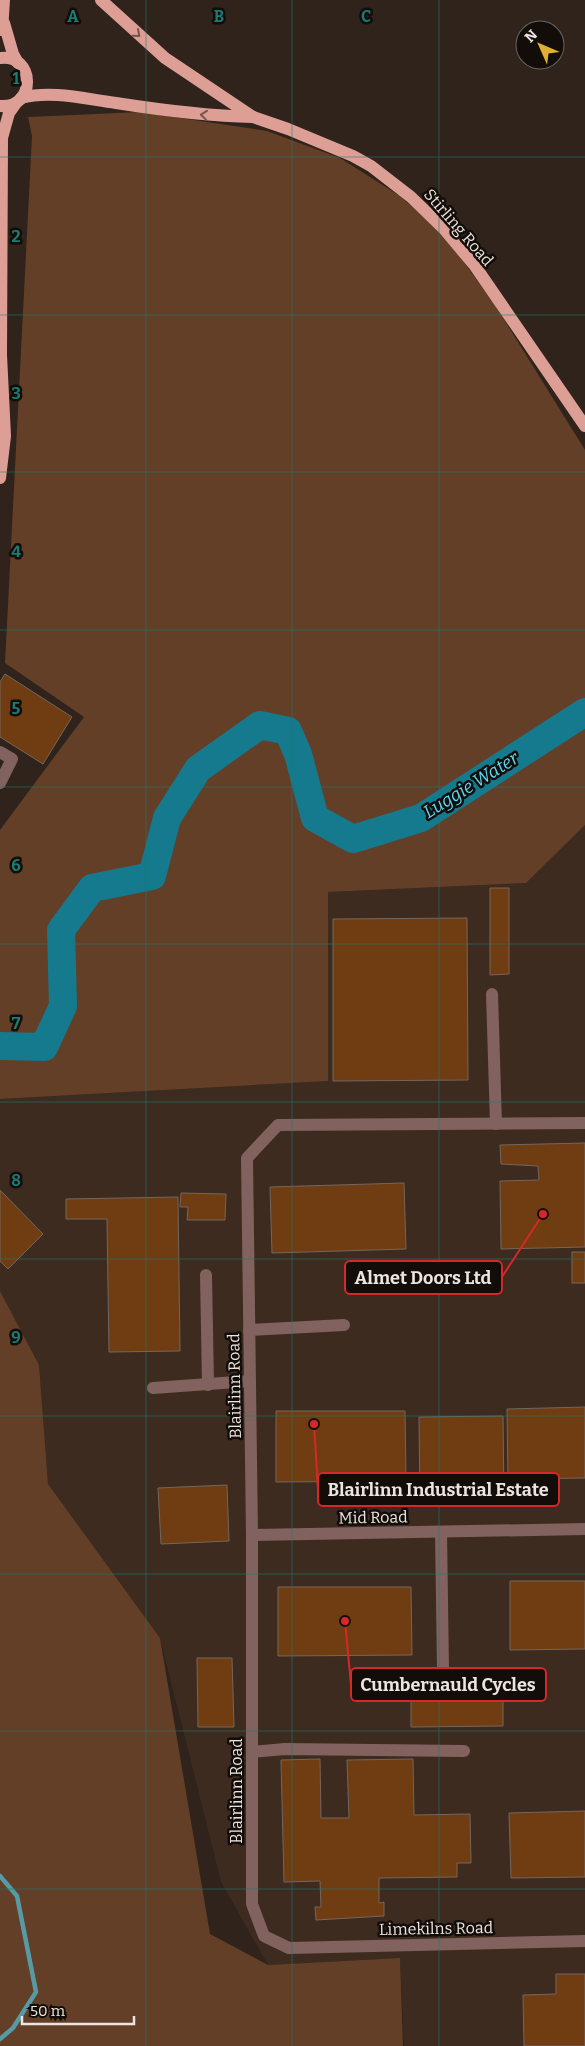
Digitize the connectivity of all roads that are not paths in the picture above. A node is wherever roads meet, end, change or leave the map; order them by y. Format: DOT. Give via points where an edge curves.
graph roads {
  1 [pos="4,0"];
  2 [pos="102,0"];
  3 [pos="4,23"];
  4 [pos="0,41"];
  5 [pos="0,58"];
  6 [pos="18,63"];
  7 [pos="19,100"];
  8 [pos="0,106"];
  9 [pos="253,117"];
  10 [pos="1,135"];
  11 [pos="585,426"];
  12 [pos="2,436"];
  13 [pos="0,476"];
  14 [pos="0,752"];
  15 [pos="0,783"];
  16 [pos="492,994"];
  17 [pos="585,1123"];
  18 [pos="496,1124"];
  19 [pos="206,1275"];
  20 [pos="344,1325"];
  21 [pos="249,1330"];
  22 [pos="250,1381"];
  23 [pos="208,1385"];
  24 [pos="153,1388"];
  25 [pos="585,1529"];
  26 [pos="441,1532"];
  27 [pos="252,1535"];
  28 [pos="443,1669"];
  29 [pos="464,1751"];
  30 [pos="252,1752"];
  31 [pos="585,1941"];
  32 [pos="288,1948"];
  1 -- 3 [label="main road"];
  2 -- 9 [label="main road, Stirling Road, one-way" via="165,58"];
  3 -- 4 [label="main road"];
  3 -- 6 [label="main road"];
  5 -- 6 [label="main road"];
  6 -- 7 [label="main road" via="27,76 28,84"];
  7 -- 8 [label="main road, Stirling Road"];
  9 -- 7 [label="main road, Stirling Road, one-way" via="203,115 63,96 33,95"];
  7 -- 10 [label="main road"];
  9 -- 11 [label="main road, Stirling Road" via="353,156 411,197 444,229 474,266"];
  10 -- 12 [label="main road"];
  12 -- 13 [label="main road"];
  14 -- 15 [label="street" via="12,759"];
  16 -- 18 [label="street"];
  17 -- 18 [label="street, Blairlinn Road"];
  18 -- 21 [label="street, Blairlinn Road" via="278,1125 247,1158"];
  19 -- 23 [label="street"];
  20 -- 21 [label="street"];
  21 -- 22 [label="street, Blairlinn Road"];
  22 -- 23 [label="street"];
  22 -- 27 [label="street, Blairlinn Road"];
  23 -- 24 [label="street"];
  25 -- 26 [label="street, Mid Road"];
  26 -- 27 [label="street, Mid Road"];
  26 -- 28 [label="street"];
  27 -- 30 [label="street, Blairlinn Road"];
  29 -- 30 [label="street" via="285,1749"];
  30 -- 32 [label="street, Blairlinn Road" via="252,1904 264,1936"];
  31 -- 32 [label="street, Limekilns Road"];
}
